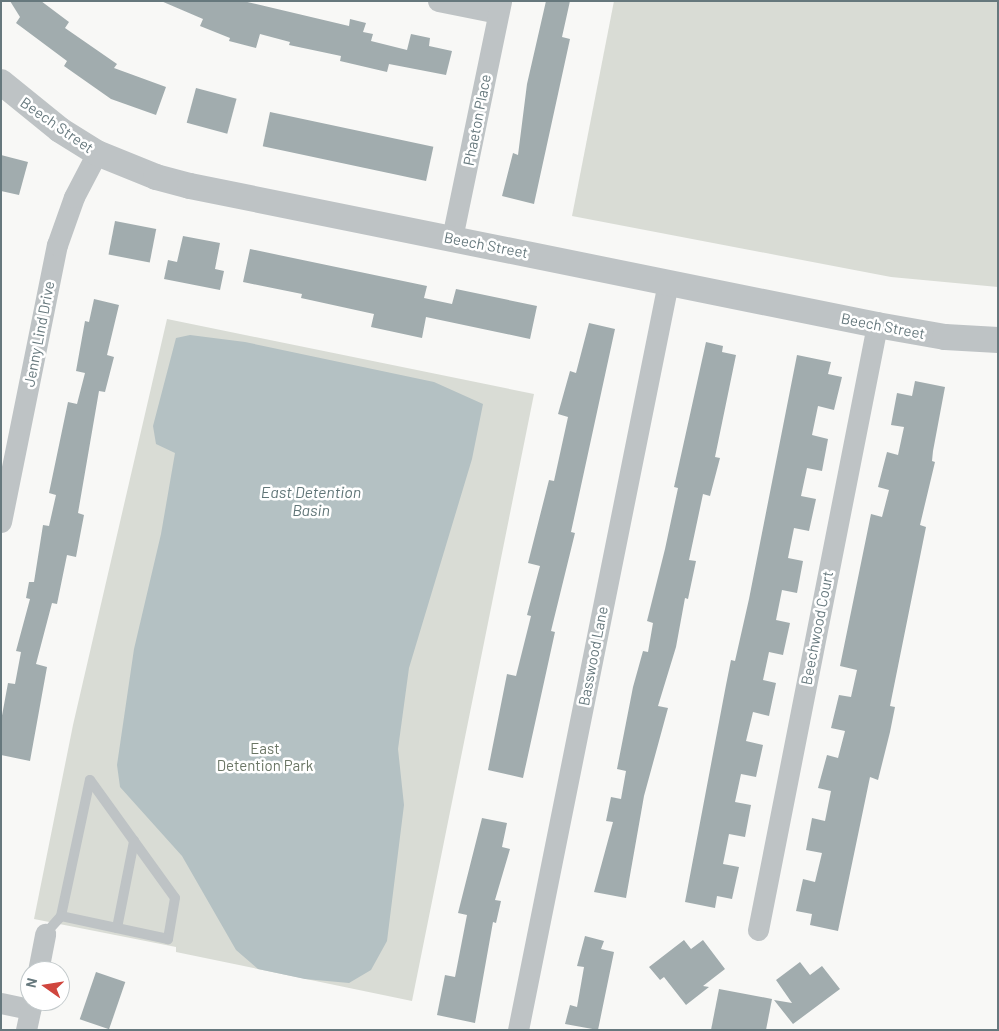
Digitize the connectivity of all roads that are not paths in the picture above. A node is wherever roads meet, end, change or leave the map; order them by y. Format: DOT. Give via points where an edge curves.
graph roads {
  1 [pos="438,1"];
  2 [pos="499,7"];
  3 [pos="1,82"];
  4 [pos="98,152"];
  5 [pos="452,238"];
  6 [pos="668,283"];
  7 [pos="877,325"];
  8 [pos="998,340"];
  9 [pos="1,522"];
  10 [pos="134,841"];
  11 [pos="61,916"];
  12 [pos="117,928"];
  13 [pos="758,930"];
  14 [pos="45,934"];
  15 [pos="40,961"];
  16 [pos="1,1003"];
  17 [pos="20,1004"];
  18 [pos="30,1011"];
  19 [pos="26,1030"];
  20 [pos="518,1030"];
  1 -- 2 [label="street"];
  2 -- 5 [label="street, Phaeton Place"];
  3 -- 4 [label="street, Beech Street" via="60,130"];
  4 -- 5 [label="street, Beech Street" via="156,177 190,186"];
  4 -- 9 [label="street, Jenny Lind Drive" via="74,197 60,237"];
  5 -- 6 [label="street, Beech Street"];
  6 -- 7 [label="street, Beech Street"];
  6 -- 20 [label="street, Basswood Lane"];
  7 -- 8 [label="street, Beech Street" via="945,337"];
  7 -- 13 [label="street, Beechwood Court"];
  10 -- 11 [label="lane" via="90,780"];
  10 -- 12 [label="lane"];
  10 -- 12 [label="lane" via="175,898 168,939"];
  11 -- 12 [label="lane"];
  11 -- 14 [label="lane"];
  14 -- 15 [label="street"];
  16 -- 17 [label="street"];
  18 -- 19 [label="street"];
}
